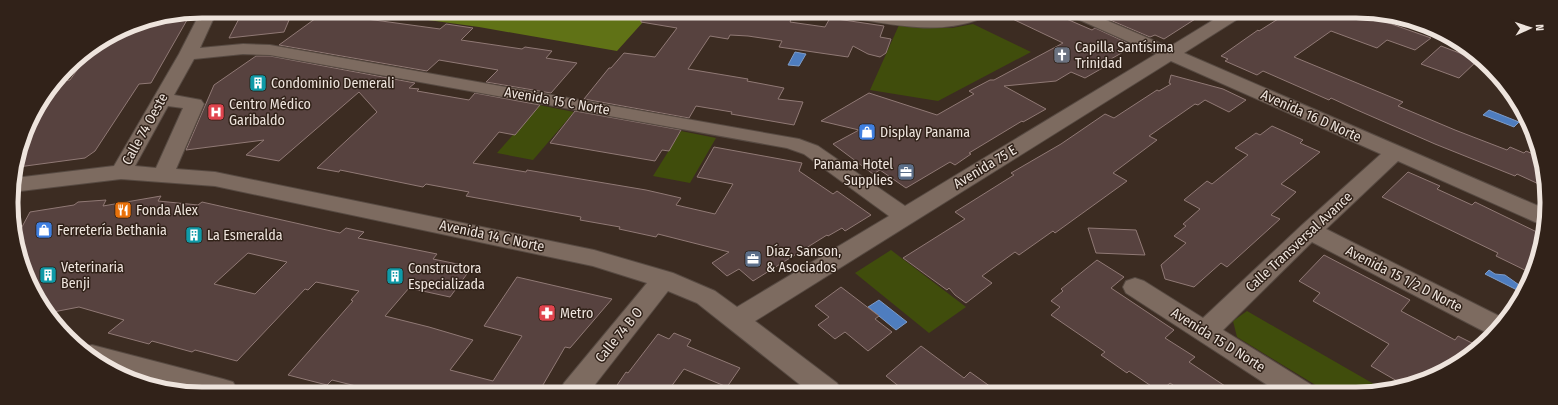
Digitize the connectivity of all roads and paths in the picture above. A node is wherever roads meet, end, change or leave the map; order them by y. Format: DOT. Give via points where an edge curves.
graph roads {
  1 [pos="206,18"];
  2 [pos="886,18"];
  3 [pos="970,18"];
  4 [pos="1088,18"];
  5 [pos="1229,18"];
  6 [pos="188,54"];
  7 [pos="1171,54"];
  8 [pos="162,99"];
  9 [pos="1395,153"];
  10 [pos="121,172"];
  11 [pos="163,175"];
  12 [pos="19,186"];
  13 [pos="904,216"];
  14 [pos="1540,216"];
  15 [pos="1310,230"];
  16 [pos="664,279"];
  17 [pos="1135,287"];
  18 [pos="736,320"];
  19 [pos="1493,325"];
  20 [pos="1205,332"];
  21 [pos="103,358"];
  22 [pos="212,387"];
  23 [pos="577,387"];
  24 [pos="821,387"];
  25 [pos="1292,387"];
  1 -- 6 [label="street, Calle 74 Oeste"];
  2 -- 3 [label="street" via="932,22 962,21"];
  4 -- 7 [label="street, Avenida 16 D Norte"];
  5 -- 7 [label="street, Avenida 75 E"];
  6 -- 8 [label="street, Calle 74 Oeste"];
  6 -- 13 [label="street, Avenida 15 C Norte" via="244,49 270,50 792,143 810,150"];
  7 -- 9 [label="street, Avenida 16 D Norte"];
  7 -- 13 [label="street, Avenida 75 E"];
  8 -- 10 [label="street, Calle 74 Oeste"];
  8 -- 11 [label="street" via="194,104"];
  9 -- 14 [label="street, Avenida 16 D Norte"];
  9 -- 15 [label="street, Calle Transversal Avance"];
  10 -- 11 [label="street, Avenida 14 C Norte"];
  10 -- 12 [label="street, Calle 74 Oeste"];
  11 -- 16 [label="street, Avenida 14 C Norte" via="215,178 261,187 594,258"];
  13 -- 18 [label="street, Avenida 75 E"];
  15 -- 19 [label="street, Avenida 15 1/2 D Norte"];
  15 -- 20 [label="street, Calle Transversal Avance"];
  16 -- 18 [label="street, Avenida 14 C Norte" via="706,297"];
  16 -- 23 [label="street, Calle 74 B O"];
  17 -- 20 [label="street, Avenida 15 D Norte"];
  18 -- 24 [label="street, Avenida 14 C Norte"];
  20 -- 25 [label="street, Avenida 15 D Norte"];
  21 -- 22 [label="street"];
}
